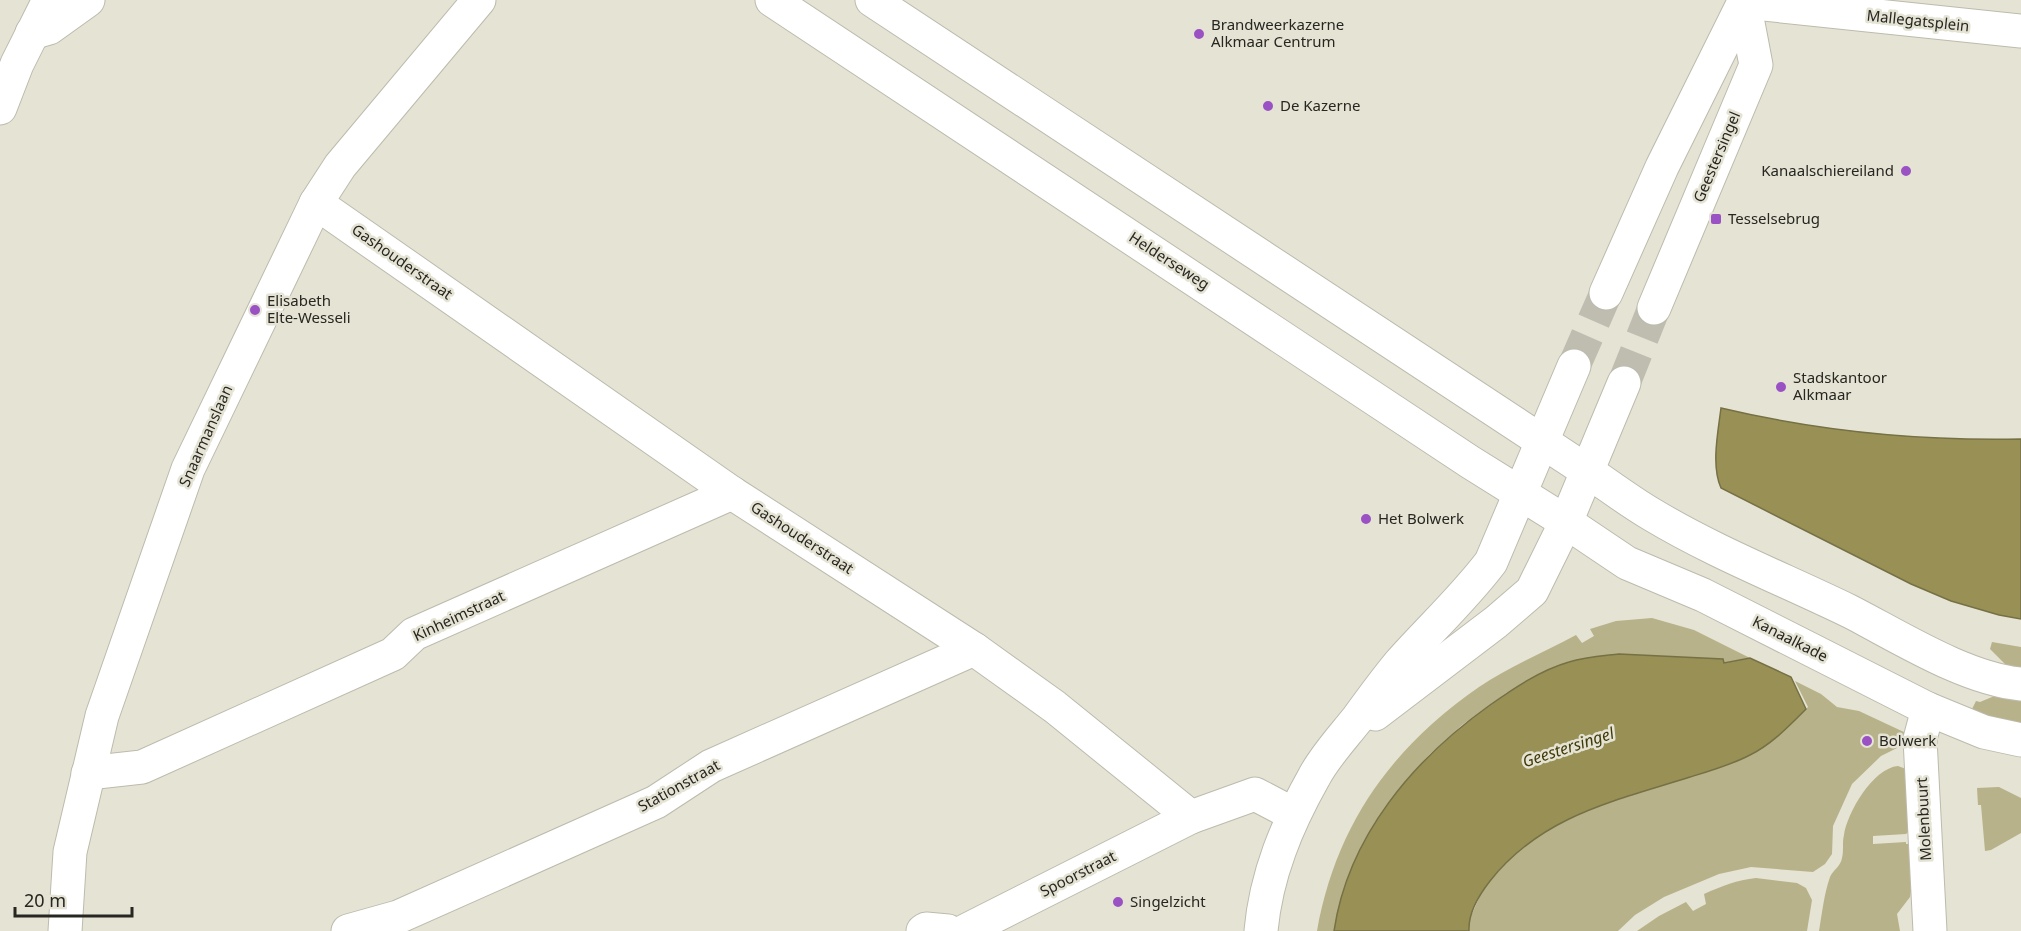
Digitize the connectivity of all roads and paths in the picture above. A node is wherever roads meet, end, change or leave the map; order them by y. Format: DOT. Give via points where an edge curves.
graph roads {
  1 [pos="49,0"];
  2 [pos="88,0"];
  3 [pos="479,0"];
  4 [pos="772,0"];
  5 [pos="872,0"];
  6 [pos="1745,1"];
  7 [pos="2021,31"];
  8 [pos="32,33"];
  9 [pos="0,108"];
  10 [pos="316,203"];
  11 [pos="1606,293"];
  12 [pos="1654,308"];
  13 [pos="1574,366"];
  14 [pos="1624,383"];
  15 [pos="1541,442"];
  16 [pos="1587,471"];
  17 [pos="732,493"];
  18 [pos="1519,494"];
  19 [pos="1566,522"];
  20 [pos="974,649"];
  21 [pos="2021,684"];
  22 [pos="1928,709"];
  23 [pos="1342,738"];
  24 [pos="2021,740"];
  25 [pos="88,773"];
  26 [pos="1293,814"];
  27 [pos="1191,817"];
  28 [pos="65,931"];
  29 [pos="348,931"];
  30 [pos="923,931"];
  31 [pos="948,931"];
  32 [pos="965,931"];
  33 [pos="1261,931"];
  34 [pos="1930,931"];
  1 -- 8 [label="street"];
  2 -- 8 [label="street" via="49,28"];
  3 -- 10 [label="street, Snaarmanslaan" via="340,166"];
  4 -- 18 [label="street, Helderseweg"];
  5 -- 15 [label="street"];
  6 -- 7 [label="street, Mallegatsplein"];
  6 -- 11 [label="street" via="1662,167"];
  6 -- 12 [label="street, Geestersingel" via="1756,65"];
  8 -- 9 [label="street"];
  10 -- 17 [label="street, Gashouderstraat"];
  10 -- 25 [label="street, Snaarmanslaan" via="188,469 102,716"];
  13 -- 15 [label="street"];
  14 -- 16 [label="street"];
  15 -- 16 [label="street"];
  15 -- 18 [label="street"];
  16 -- 19 [label="street"];
  16 -- 21 [label="street" via="1652,515 1785,582 1947,661"];
  17 -- 20 [label="street, Gashouderstraat"];
  17 -- 25 [label="street, Kinheimstraat" via="414,634 393,654 142,767"];
  18 -- 19 [label="street, Helderseweg"];
  18 -- 23 [label="street" via="1491,562 1399,665"];
  19 -- 22 [label="street, Kanaalkade" via="1628,563 1703,595"];
  19 -- 23 [label="street" via="1532,591"];
  20 -- 27 [label="street, Gashouderstraat" via="1055,707"];
  20 -- 29 [label="street, Stationstraat" via="711,766 656,802 398,917"];
  22 -- 24 [label="street, Kanaalkade" via="1984,732"];
  22 -- 34 [label="street, Molenbuurt" via="1920,739"];
  23 -- 26 [label="street"];
  25 -- 28 [label="street, Snaarmanslaan" via="70,852"];
  26 -- 27 [label="street" via="1255,794"];
  26 -- 33 [label="street" via="1263,909"];
  27 -- 32 [label="street, Spoorstraat"];
  30 -- 31 [label="street"];
}
